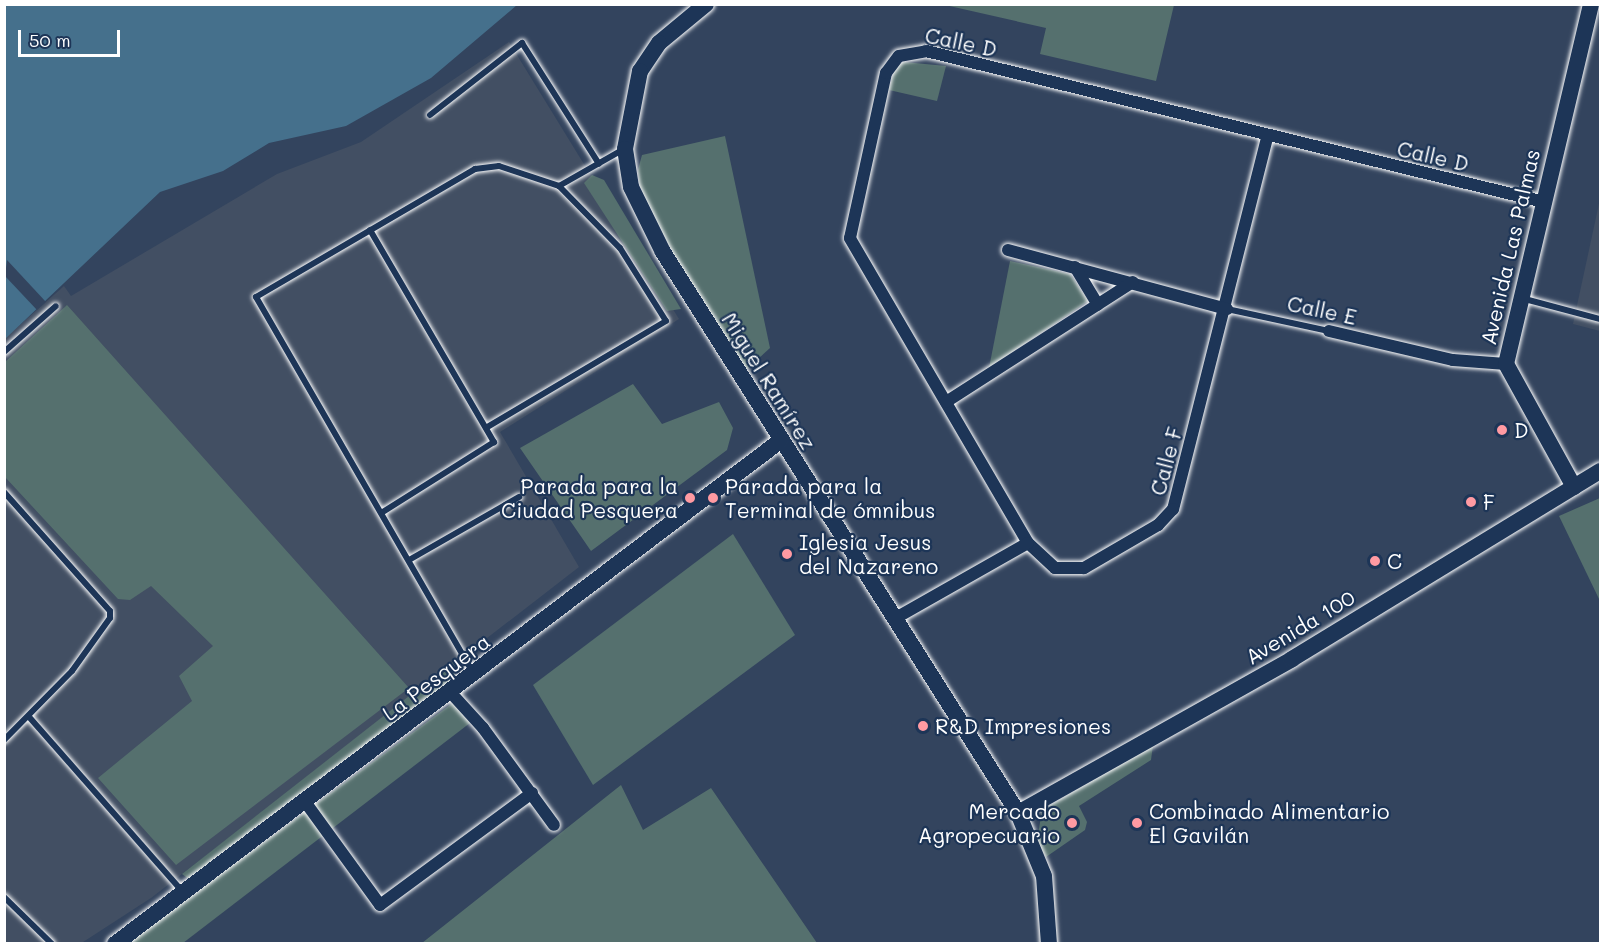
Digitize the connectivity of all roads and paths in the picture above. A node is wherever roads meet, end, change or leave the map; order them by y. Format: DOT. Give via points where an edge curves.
graph roads {
  1 [pos="706,4"];
  2 [pos="1591,4"];
  3 [pos="430,115"];
  4 [pos="1267,138"];
  5 [pos="625,149"];
  6 [pos="599,164"];
  7 [pos="559,186"];
  8 [pos="1544,202"];
  9 [pos="370,230"];
  10 [pos="1008,250"];
  11 [pos="1075,267"];
  12 [pos="1133,282"];
  13 [pos="1521,298"];
  14 [pos="1098,305"];
  15 [pos="56,306"];
  16 [pos="1227,309"];
  17 [pos="1600,320"];
  18 [pos="1329,330"];
  19 [pos="4,352"];
  20 [pos="1506,364"];
  21 [pos="946,402"];
  22 [pos="486,428"];
  23 [pos="780,441"];
  24 [pos="1600,471"];
  25 [pos="1574,487"];
  26 [pos="4,492"];
  27 [pos="519,497"];
  28 [pos="383,512"];
  29 [pos="1028,543"];
  30 [pos="409,560"];
  31 [pos="894,619"];
  32 [pos="476,676"];
  33 [pos="452,694"];
  34 [pos="30,718"];
  35 [pos="4,740"];
  36 [pos="532,793"];
  37 [pos="306,803"];
  38 [pos="1018,813"];
  39 [pos="554,825"];
  40 [pos="184,894"];
  41 [pos="4,897"];
  42 [pos="52,944"];
  43 [pos="116,944"];
  44 [pos="1049,944"];
  1 -- 5 [label="street, Miguel Ramírez" via="659,43 633,90"];
  2 -- 8 [label="street, Avenida Las Palmas"];
  3 -- 6 [label="lane" via="522,43"];
  4 -- 8 [label="street, Calle D"];
  4 -- 16 [label="street, Calle F"];
  4 -- 21 [label="street, Calle D" via="926,51 899,56 886,73 850,238"];
  5 -- 6 [label="lane"];
  5 -- 23 [label="street, Miguel Ramírez" via="631,187 663,252"];
  6 -- 7 [label="lane"];
  7 -- 9 [label="lane" via="499,166 475,169"];
  7 -- 22 [label="lane" via="620,248 666,321"];
  8 -- 13 [label="street, Avenida Las Palmas"];
  9 -- 22 [label="lane"];
  9 -- 28 [label="lane" via="256,297"];
  10 -- 11 [label="street, Calle E"];
  11 -- 12 [label="street, Calle E"];
  11 -- 14 [label="street"];
  12 -- 14 [label="street"];
  12 -- 16 [label="street, Calle E"];
  13 -- 17 [label="lane"];
  13 -- 20 [label="street, Avenida Las Palmas"];
  14 -- 21 [label="street"];
  15 -- 19 [label="lane"];
  16 -- 18 [label="lane, Calle E"];
  16 -- 29 [label="street, Calle F" via="1173,509 1158,525 1072,571 1045,563"];
  18 -- 20 [label="street, Calle E" via="1453,360"];
  20 -- 25 [label="street, Avenida Las Palmas"];
  21 -- 29 [label="street, Calle D"];
  22 -- 28 [label="lane" via="494,442"];
  23 -- 31 [label="street, Miguel Ramírez"];
  23 -- 32 [label="street, La Pesquera"];
  24 -- 25 [label="street, Avenida 100"];
  25 -- 38 [label="street, Avenida 100" via="1292,659"];
  26 -- 34 [label="lane" via="110,611 104,630"];
  27 -- 30 [label="lane"];
  28 -- 30 [label="lane"];
  29 -- 31 [label="street"];
  30 -- 32 [label="lane"];
  31 -- 38 [label="street, Miguel Ramírez"];
  32 -- 33 [label="street, La Pesquera"];
  33 -- 36 [label="street"];
  33 -- 37 [label="street, La Pesquera"];
  34 -- 35 [label="lane"];
  34 -- 40 [label="lane"];
  36 -- 37 [label="street" via="380,905"];
  36 -- 39 [label="street"];
  37 -- 40 [label="street, La Pesquera"];
  38 -- 44 [label="street, Miguel Ramírez" via="1048,898"];
  40 -- 43 [label="street, La Pesquera"];
  41 -- 42 [label="lane"];
}
